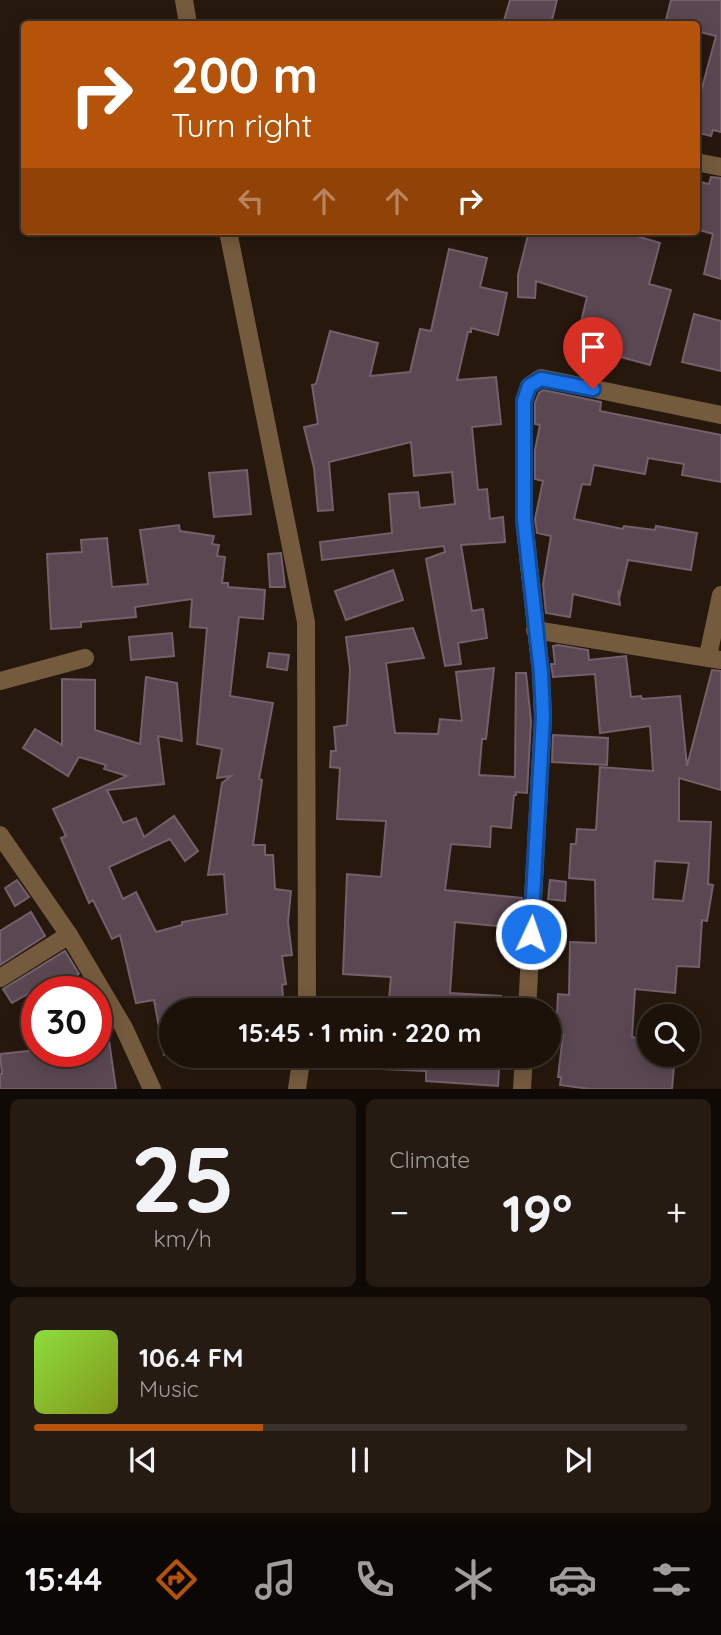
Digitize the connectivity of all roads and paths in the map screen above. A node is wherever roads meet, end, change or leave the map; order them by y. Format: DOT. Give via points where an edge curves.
graph roads {
  1 [pos="184,0"];
  2 [pos="188,21"];
  3 [pos="700,163"];
  4 [pos="721,167"];
  5 [pos="229,235"];
  6 [pos="721,415"];
  7 [pos="721,595"];
  8 [pos="535,630"];
  9 [pos="85,658"];
  10 [pos="714,658"];
  11 [pos="0,681"];
  12 [pos="0,835"];
  13 [pos="69,935"];
  14 [pos="0,978"];
  15 [pos="307,998"];
  16 [pos="528,998"];
  17 [pos="300,1068"];
  18 [pos="523,1068"];
  19 [pos="152,1089"];
  20 [pos="297,1089"];
  21 [pos="522,1089"];
  1 -- 2 [label="street"];
  3 -- 4 [label="street"];
  5 -- 15 [label="street" via="306,622"];
  6 -- 8 [label="street" via="541,379 529,386 524,401 524,520"];
  7 -- 10 [label="street"];
  8 -- 10 [label="street"];
  8 -- 16 [label="street" via="543,717"];
  9 -- 11 [label="street"];
  12 -- 13 [label="street"];
  13 -- 14 [label="street"];
  13 -- 19 [label="street" via="124,1028"];
  17 -- 20 [label="street"];
  18 -- 21 [label="street"];
}
